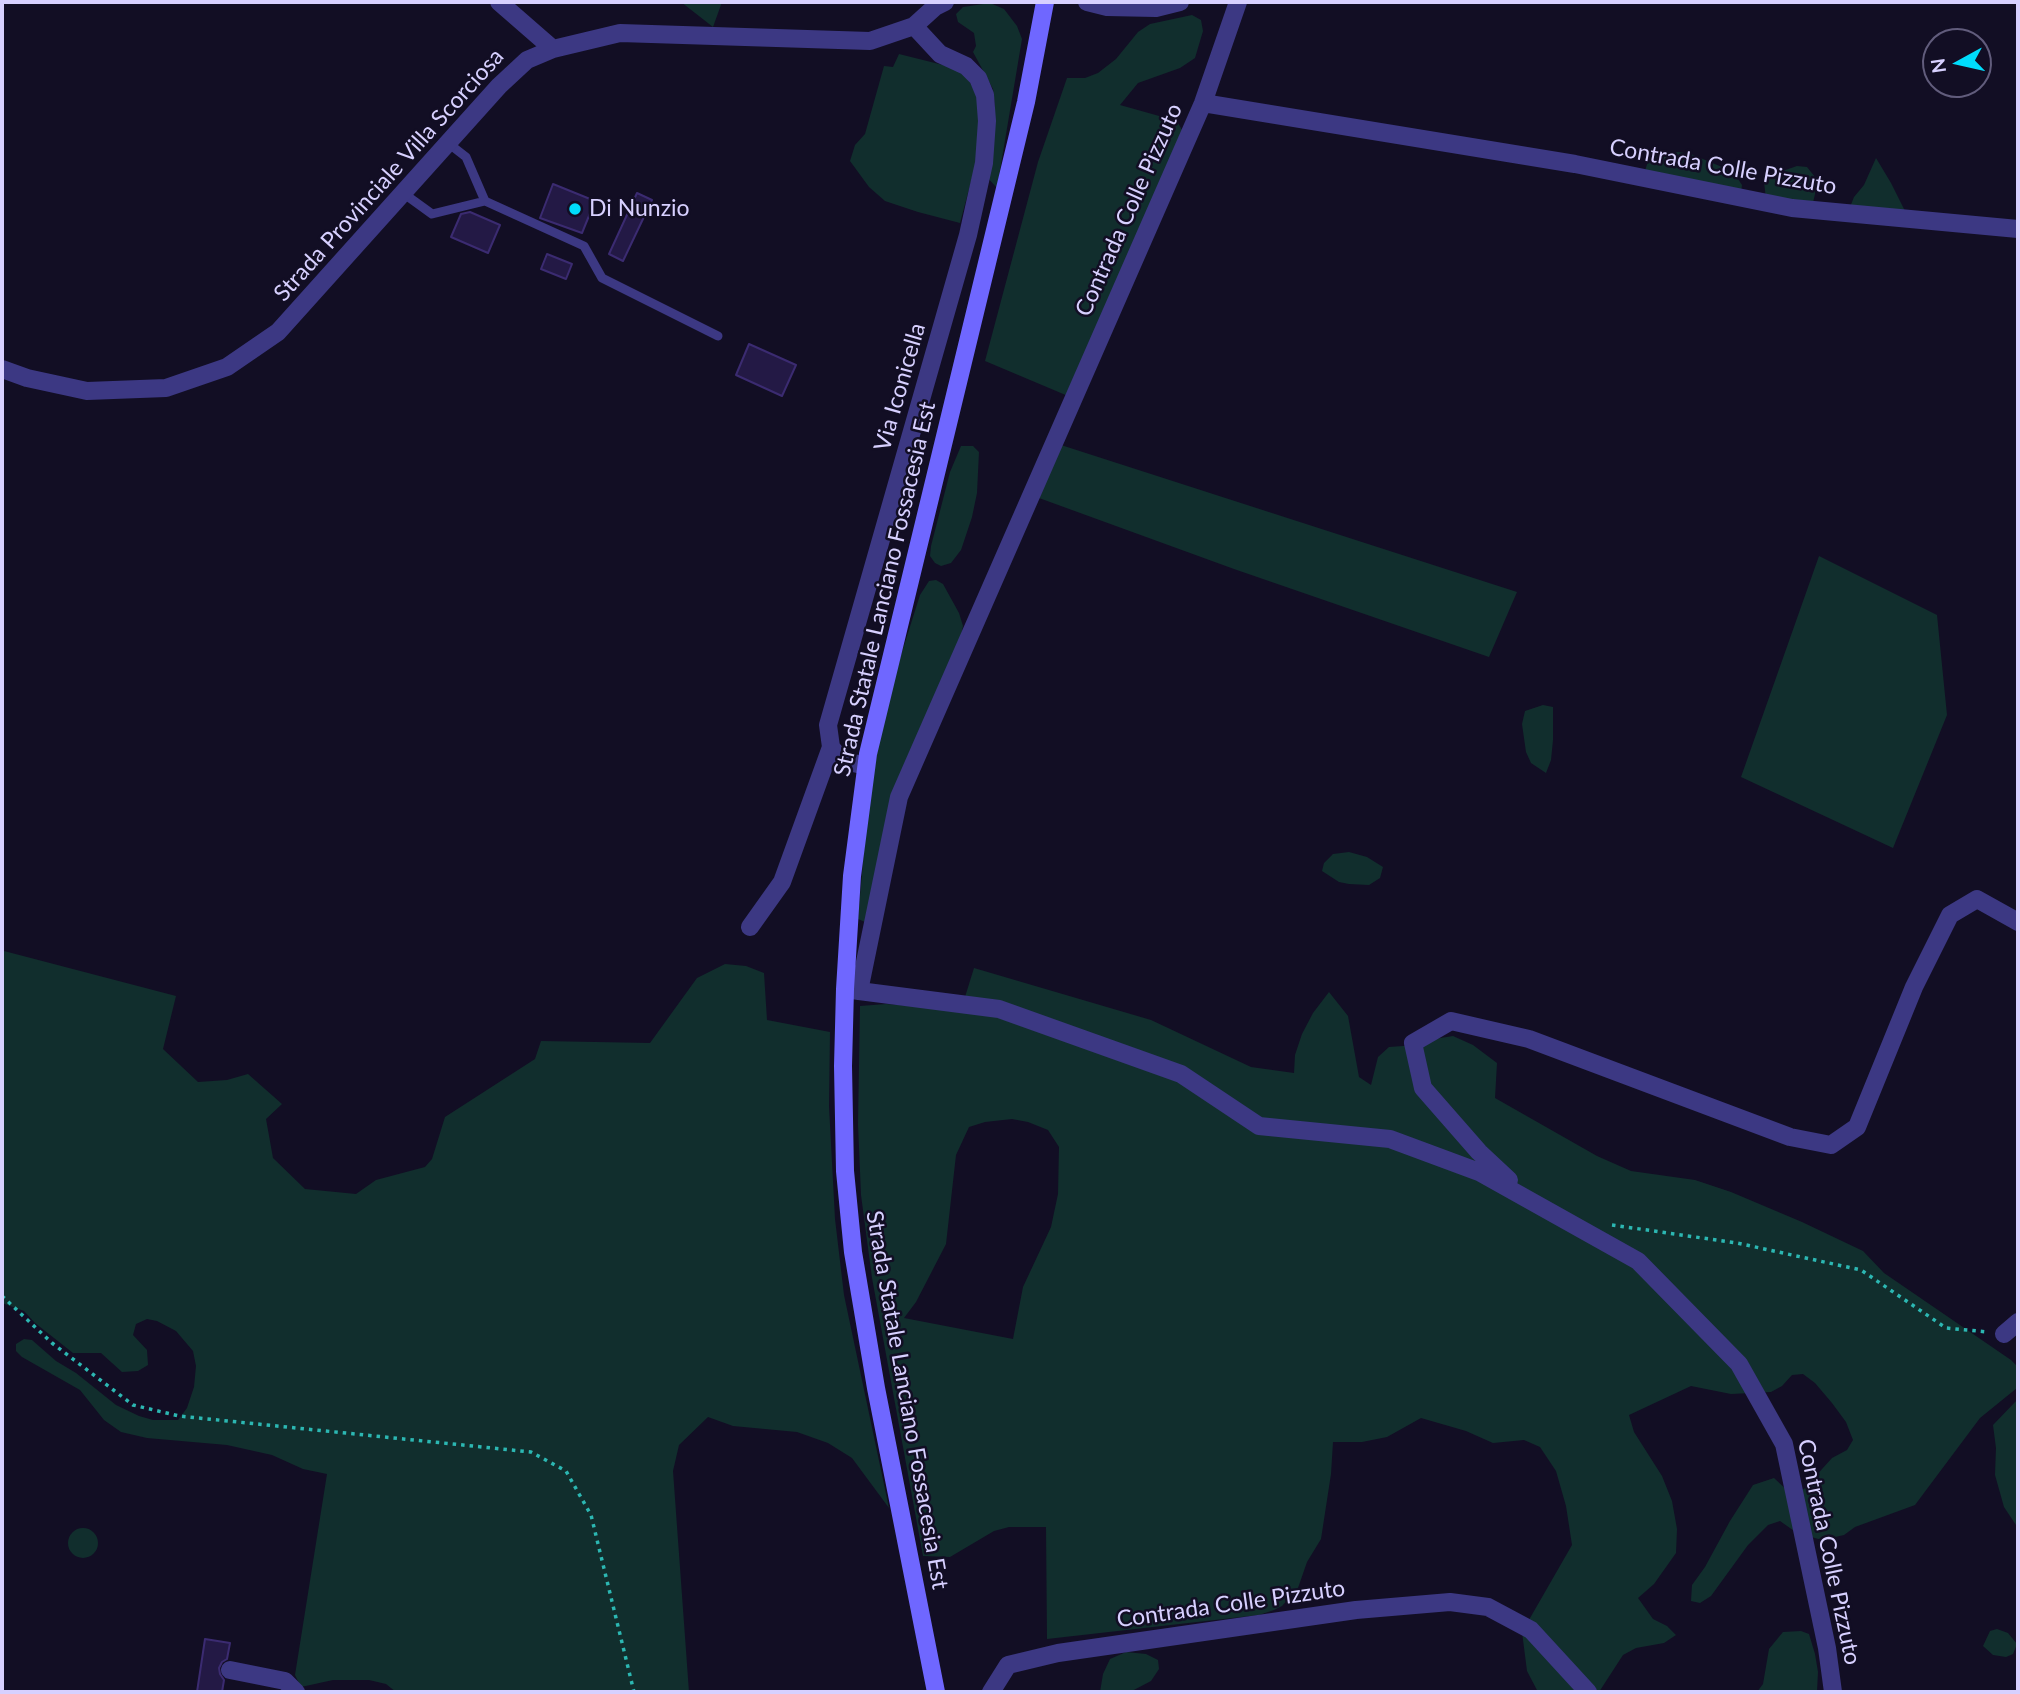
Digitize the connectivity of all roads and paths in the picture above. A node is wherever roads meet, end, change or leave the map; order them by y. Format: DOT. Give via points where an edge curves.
graph roads {
  1 [pos="499,2"];
  2 [pos="945,2"];
  3 [pos="1045,2"];
  4 [pos="1087,2"];
  5 [pos="1180,2"];
  6 [pos="1238,2"];
  7 [pos="914,26"];
  8 [pos="552,49"];
  9 [pos="1203,103"];
  10 [pos="448,143"];
  11 [pos="404,193"];
  12 [pos="485,201"];
  13 [pos="2018,229"];
  14 [pos="719,336"];
  15 [pos="2,369"];
  16 [pos="831,747"];
  17 [pos="866,766"];
  18 [pos="2018,922"];
  19 [pos="750,928"];
  20 [pos="852,990"];
  21 [pos="1531,1201"];
  22 [pos="1602,1224"];
  23 [pos="2,1296"];
  24 [pos="2018,1322"];
  25 [pos="2004,1334"];
  26 [pos="230,1670"];
  27 [pos="296,1692"];
  28 [pos="635,1692"];
  29 [pos="936,1692"];
  30 [pos="990,1692"];
  31 [pos="1588,1692"];
  32 [pos="1833,1692"];
  1 -- 8 [label="street"];
  2 -- 7 [label="street, Strada Provinciale Villa Scorciosa"];
  3 -- 17 [label="main road, Strada Statale Lanciano Fossacesia Est" via="1026,102"];
  4 -- 5 [label="street" via="1156,8"];
  6 -- 9 [label="street"];
  7 -- 8 [label="street, Strada Provinciale Villa Scorciosa" via="870,41 620,33"];
  7 -- 16 [label="street, Via Iconicella" via="940,54 966,66 978,78 986,108 984,163 968,236 828,725"];
  8 -- 10 [label="street, Strada Provinciale Villa Scorciosa" via="527,60"];
  9 -- 13 [label="street, Contrada Colle Pizzuto" via="1576,164 1792,208"];
  9 -- 20 [label="street, Contrada Colle Pizzuto" via="899,796"];
  10 -- 11 [label="street, Strada Provinciale Villa Scorciosa"];
  10 -- 12 [label="lane" via="466,157"];
  11 -- 12 [label="lane" via="432,214"];
  11 -- 15 [label="street, Strada Provinciale Villa Scorciosa" via="278,332 228,367 166,388 87,391"];
  12 -- 14 [label="lane" via="584,246 602,278"];
  16 -- 17 [label="street" via="841,760"];
  16 -- 19 [label="street, Via Iconicella" via="782,882"];
  17 -- 20 [label="main road, Strada Statale Lanciano Fossacesia Est" via="852,876"];
  18 -- 21 [label="street" via="1977,899 1950,915 1914,987 1857,1127 1831,1145 1790,1137 1503,1033 1451,1021 1413,1043 1423,1088 1479,1152"];
  20 -- 21 [label="street, Contrada Colle Pizzuto" via="999,1009 1181,1074 1259,1126 1390,1139 1479,1172"];
  20 -- 29 [label="main road, Strada Statale Lanciano Fossacesia Est" via="843,1083 845,1171 860,1297"];
  21 -- 32 [label="street, Contrada Colle Pizzuto" via="1638,1261 1739,1364 1784,1444"];
  22 -- 25 [label="path" via="1737,1243 1861,1270 1946,1328"];
  23 -- 28 [label="path" via="52,1343 133,1405 192,1417 531,1452 566,1471 590,1515"];
  24 -- 25 [label="street"];
  26 -- 27 [label="street" via="285,1681"];
  30 -- 31 [label="street, Contrada Colle Pizzuto" via="1008,1665 1058,1653 1356,1610 1450,1602 1488,1607 1531,1630"];
}
